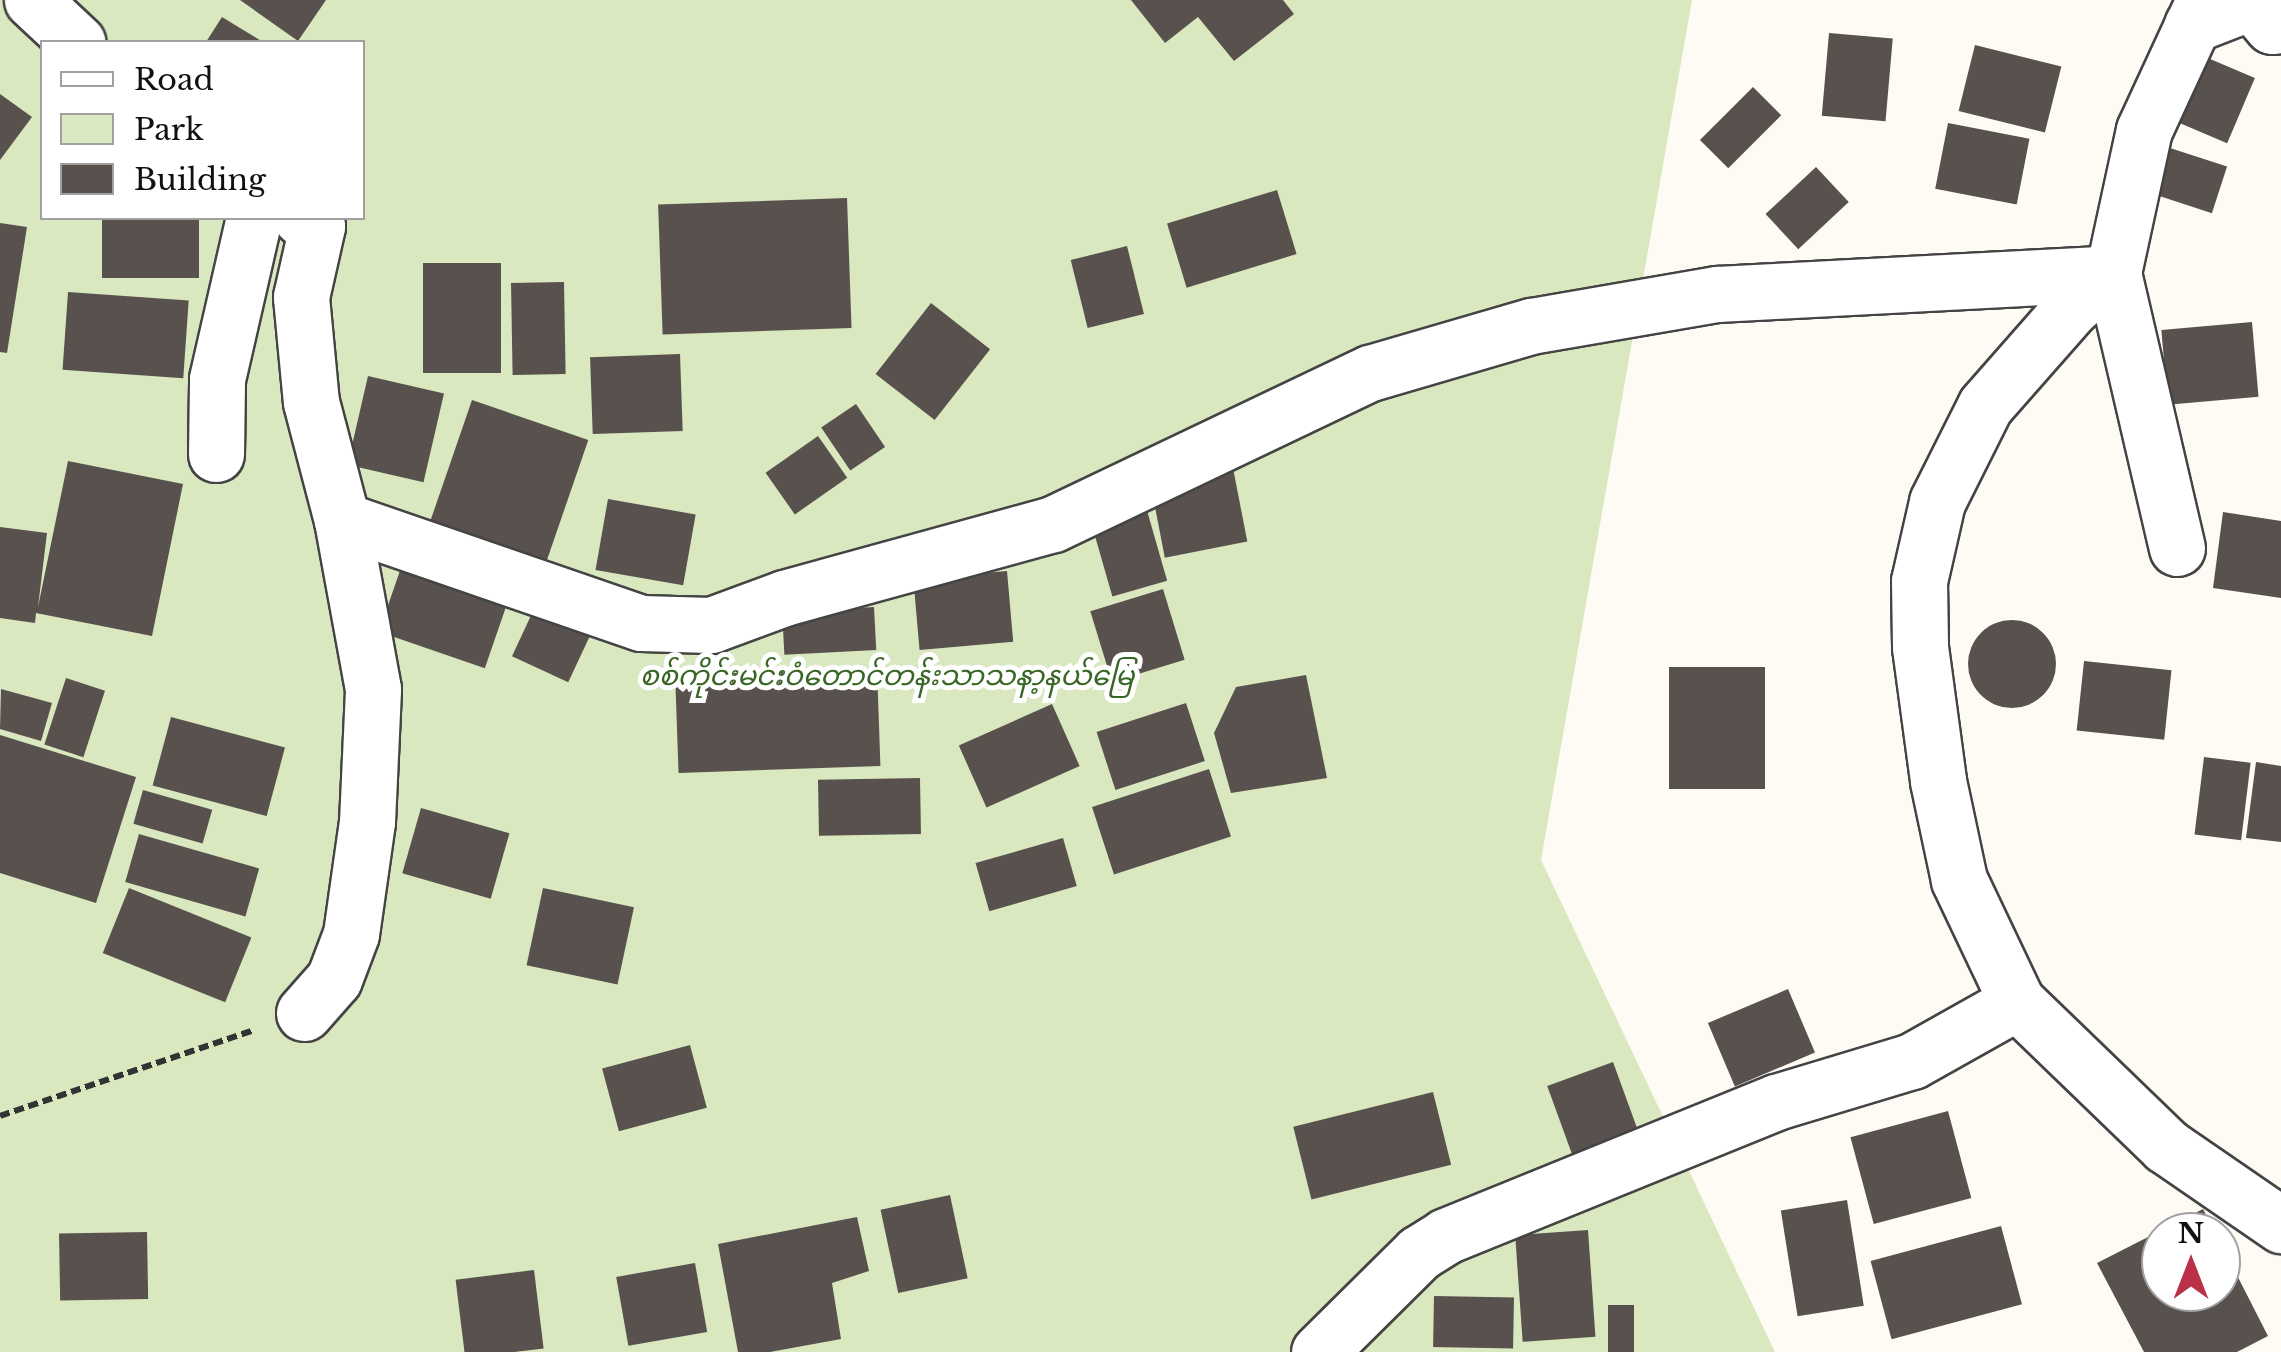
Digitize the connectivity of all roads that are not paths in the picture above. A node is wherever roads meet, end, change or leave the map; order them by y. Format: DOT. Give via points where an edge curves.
graph roads {
  1 [pos="32,0"];
  2 [pos="2198,13"];
  3 [pos="2281,25"];
  4 [pos="74,40"];
  5 [pos="254,220"];
  6 [pos="304,220"];
  7 [pos="2113,274"];
  8 [pos="216,454"];
  9 [pos="342,520"];
  10 [pos="2177,548"];
  11 [pos="2017,1002"];
  12 [pos="304,1012"];
  13 [pos="2281,1225"];
  14 [pos="1319,1352"];
  1 -- 4 [label="street"];
  2 -- 3 [label="street" via="2246,4 2272,26"];
  2 -- 7 [label="street" via="2144,130"];
  5 -- 8 [label="street" via="217,378"];
  6 -- 9 [label="street" via="317,226 301,298 312,402"];
  7 -- 9 [label="street" via="1717,294 1531,326 1370,373 1053,524 784,598 711,625 641,623"];
  7 -- 10 [label="street"];
  7 -- 11 [label="street" via="2071,308 1986,406 1937,502 1919,581 1922,666 1959,880"];
  9 -- 12 [label="street" via="374,689 368,822 351,934 334,979"];
  11 -- 13 [label="street" via="2166,1146"];
  11 -- 14 [label="street" via="1912,1062 1776,1102 1446,1236"];
}
